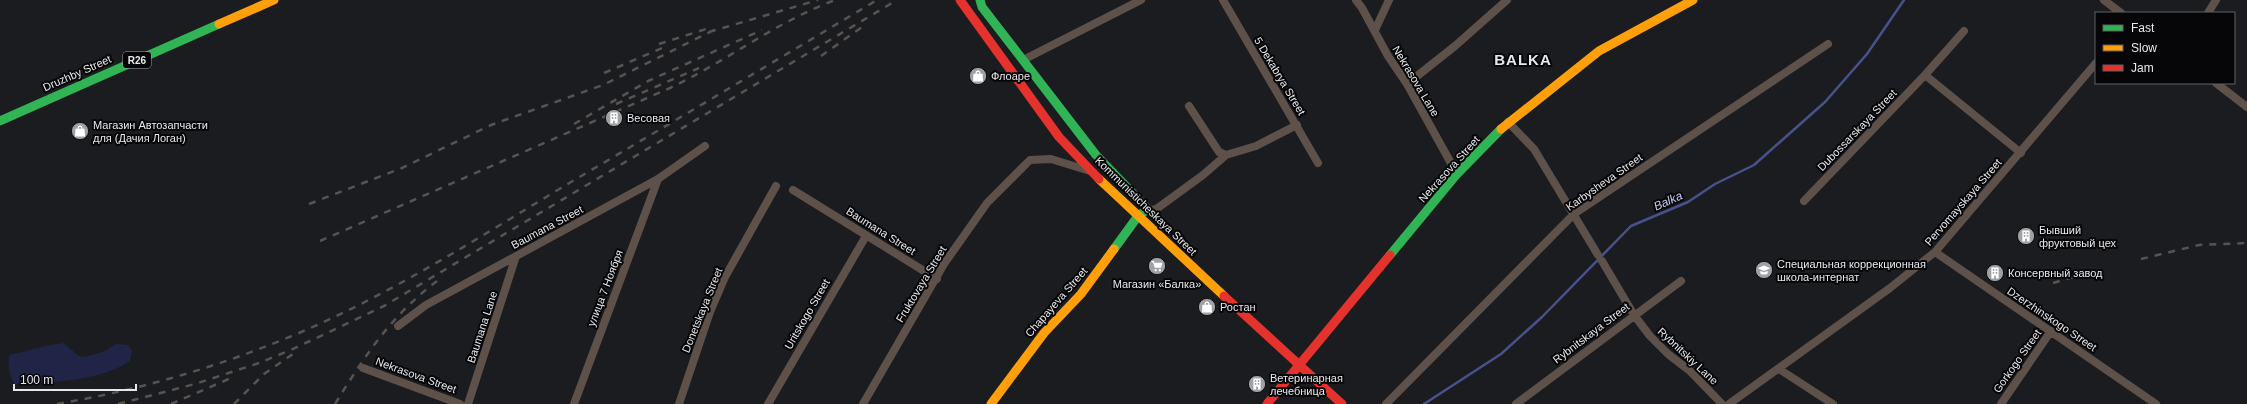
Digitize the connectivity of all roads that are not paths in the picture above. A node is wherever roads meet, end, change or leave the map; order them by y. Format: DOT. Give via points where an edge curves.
graph roads {
  1 [pos="274,0"];
  2 [pos="960,0"];
  3 [pos="980,0"];
  4 [pos="1141,0"];
  5 [pos="1223,0"];
  6 [pos="1356,0"];
  7 [pos="1389,0"];
  8 [pos="1507,0"];
  9 [pos="1693,0"];
  10 [pos="2104,0"];
  11 [pos="2216,0"];
  12 [pos="2120,12"];
  13 [pos="2209,12"];
  14 [pos="1375,30"];
  15 [pos="1964,31"];
  16 [pos="1828,44"];
  17 [pos="1023,60"];
  18 [pos="2095,64"];
  19 [pos="1925,75"];
  20 [pos="1407,84"];
  21 [pos="2217,84"];
  22 [pos="1189,106"];
  23 [pos="2247,107"];
  24 [pos="0,120"];
  25 [pos="1508,122"];
  26 [pos="1297,125"];
  27 [pos="705,146"];
  28 [pos="2021,153"];
  29 [pos="1226,155"];
  30 [pos="1318,163"];
  31 [pos="1092,172"];
  32 [pos="1457,174"];
  33 [pos="658,179"];
  34 [pos="776,186"];
  35 [pos="793,190"];
  36 [pos="1804,201"];
  37 [pos="1148,209"];
  38 [pos="1574,214"];
  39 [pos="1138,216"];
  40 [pos="866,236"];
  41 [pos="1935,252"];
  42 [pos="516,256"];
  43 [pos="936,279"];
  44 [pos="1681,281"];
  45 [pos="1634,315"];
  46 [pos="398,326"];
  47 [pos="2051,331"];
  48 [pos="1299,365"];
  49 [pos="363,368"];
  50 [pos="1779,369"];
  51 [pos="460,404"];
  52 [pos="468,404"];
  53 [pos="574,404"];
  54 [pos="679,404"];
  55 [pos="768,404"];
  56 [pos="863,404"];
  57 [pos="992,404"];
  58 [pos="1267,404"];
  59 [pos="1342,404"];
  60 [pos="1386,404"];
  61 [pos="1516,404"];
  62 [pos="1722,404"];
  63 [pos="1729,404"];
  64 [pos="1833,404"];
  65 [pos="2001,404"];
  66 [pos="2156,404"];
  1 -- 24 [label="street, Druzhby Street / R26"];
  2 -- 31 [label="street, Kommunisticheskaya Street" via="1059,137"];
  3 -- 17 [label="street" via="982,7"];
  4 -- 17 [label="street"];
  5 -- 26 [label="street, 5 Dekabrya Street"];
  6 -- 14 [label="street, Nekrasova Lane"];
  7 -- 14 [label="street"];
  8 -- 20 [label="street"];
  9 -- 25 [label="street, Nekrasova Street" via="1599,51"];
  10 -- 12 [label="street"];
  11 -- 13 [label="street"];
  14 -- 20 [label="street, Nekrasova Lane" via="1388,56"];
  15 -- 19 [label="street, Dubossarskaya Street"];
  16 -- 38 [label="street, Karbysheva Street"];
  17 -- 37 [label="street" via="1096,155"];
  18 -- 28 [label="street, Pervomayskaya Street"];
  19 -- 28 [label="street"];
  19 -- 36 [label="street, Dubossarskaya Street"];
  20 -- 32 [label="street, Nekrasova Lane"];
  21 -- 23 [label="street"];
  22 -- 29 [label="street" via="1219,152"];
  25 -- 32 [label="street, Nekrasova Street"];
  25 -- 38 [label="street, Rybnitskiy Lane" via="1534,149"];
  26 -- 29 [label="street" via="1256,146"];
  26 -- 30 [label="street, 5 Dekabrya Street"];
  27 -- 33 [label="street, Baumana Street"];
  28 -- 41 [label="street, Pervomayskaya Street"];
  29 -- 37 [label="street" via="1155,210"];
  31 -- 39 [label="street, Kommunisticheskaya Street"];
  31 -- 43 [label="street, Fruktovaya Street" via="1051,159 1030,160 987,203"];
  32 -- 48 [label="street, Nekrasova Street"];
  33 -- 42 [label="street, Baumana Street"];
  33 -- 53 [label="street, улица 7 Ноября"];
  34 -- 54 [label="street, Donetskaya Street" via="725,277 710,312"];
  35 -- 40 [label="street, Baumana Street"];
  37 -- 39 [label="street, Chapayeva Street"];
  38 -- 45 [label="street, Rybnitskiy Lane"];
  38 -- 60 [label="street, Karbysheva Street"];
  39 -- 48 [label="street, Kommunisticheskaya Street"];
  39 -- 57 [label="street, Chapayeva Street" via="1081,294 1044,333"];
  40 -- 43 [label="street, Baumana Street"];
  40 -- 55 [label="street, Uritskogo Street"];
  41 -- 47 [label="street, Dzerzhinskogo Street"];
  41 -- 50 [label="street, Pervomayskaya Street"];
  42 -- 46 [label="street, Baumana Street" via="426,305"];
  42 -- 52 [label="street, Baumana Lane"];
  43 -- 56 [label="street, Fruktovaya Street"];
  44 -- 45 [label="street, Rybnitskaya Street"];
  45 -- 61 [label="street, Rybnitskaya Street"];
  45 -- 62 [label="street, Rybnitskiy Lane" via="1650,336 1690,371"];
  47 -- 65 [label="street, Gorkogo Street"];
  47 -- 66 [label="street, Dzerzhinskogo Street"];
  48 -- 58 [label="street, Nekrasova Street"];
  48 -- 59 [label="street, Kommunisticheskaya Street"];
  49 -- 51 [label="street, Nekrasova Street"];
  50 -- 63 [label="street, Pervomayskaya Street"];
  50 -- 64 [label="street"];
}
